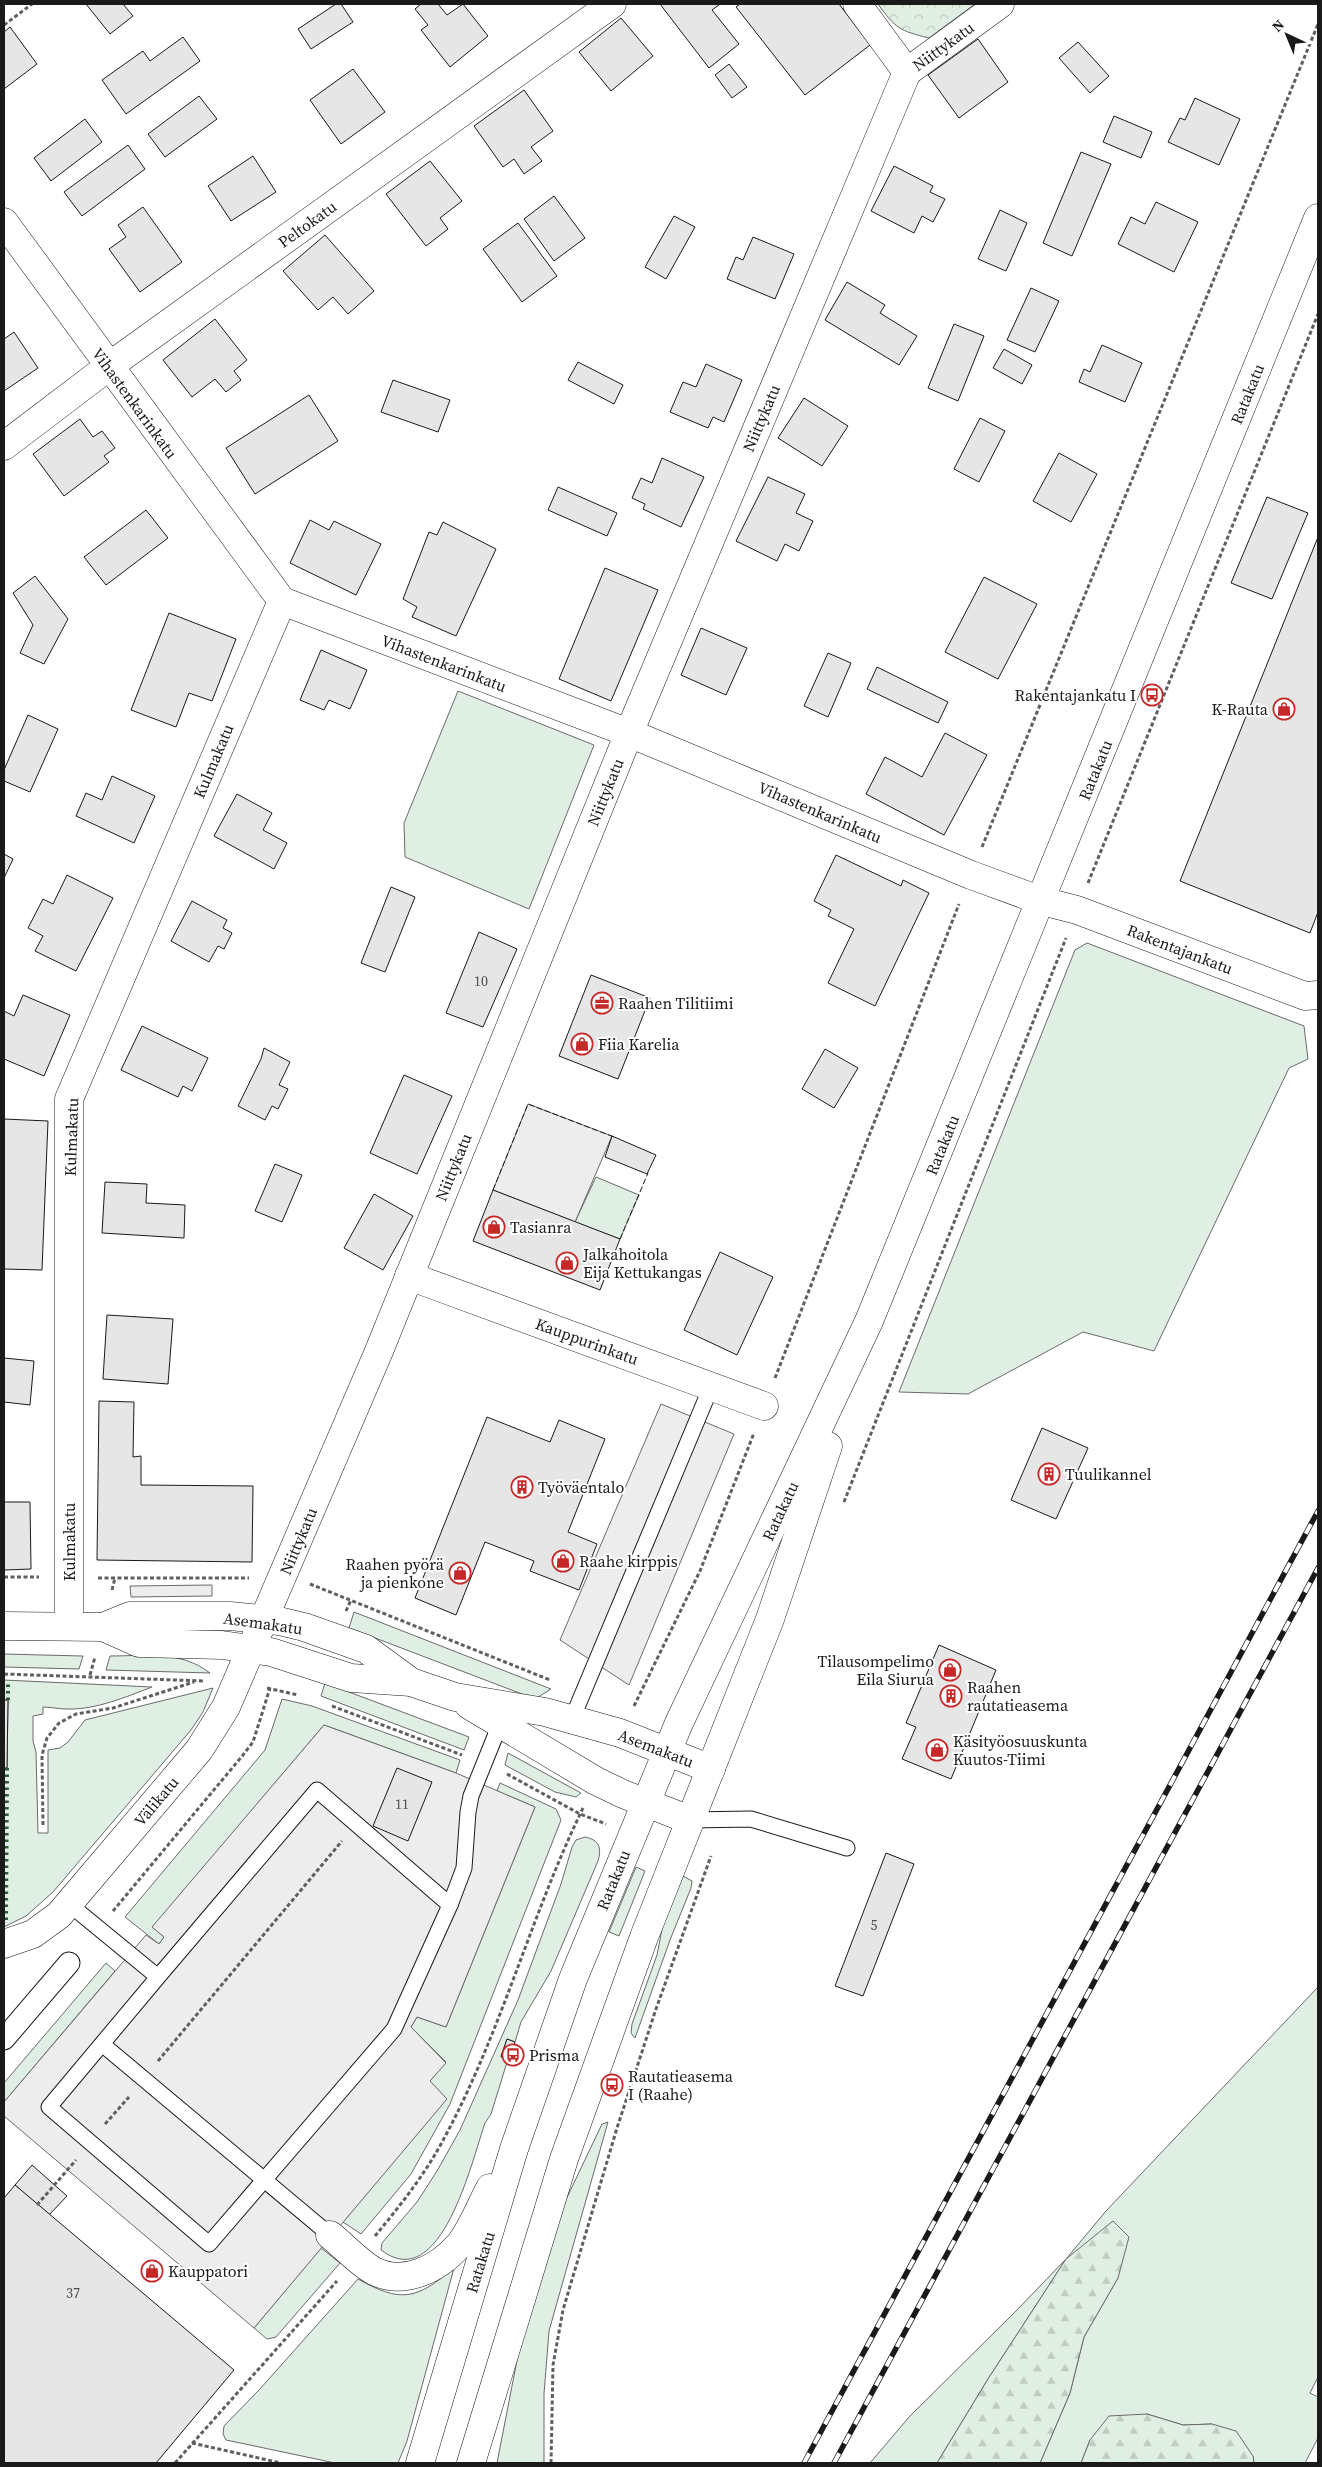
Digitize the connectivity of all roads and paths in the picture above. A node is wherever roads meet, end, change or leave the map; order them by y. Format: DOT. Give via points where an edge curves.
graph roads {
  1 [pos="32,4"];
  2 [pos="612,4"];
  3 [pos="857,4"];
  4 [pos="1000,4"];
  5 [pos="1318,24"];
  6 [pos="4,25"];
  7 [pos="907,72"];
  8 [pos="1318,218"];
  9 [pos="4,222"];
  10 [pos="1318,314"];
  11 [pos="108,367"];
  12 [pos="4,446"];
  13 [pos="282,601"];
  14 [pos="629,733"];
  15 [pos="971,875"];
  16 [pos="1042,901"];
  17 [pos="1077,910"];
  18 [pos="1318,995"];
  19 [pos="409,1276"];
  20 [pos="869,1321"];
  21 [pos="711,1386"];
  22 [pos="764,1406"];
  23 [pos="841,1510"];
  24 [pos="264,1620"];
  25 [pos="4,1626"];
  26 [pos="69,1626"];
  27 [pos="103,1627"];
  28 [pos="251,1649"];
  29 [pos="4,1674"];
  30 [pos="196,1681"];
  31 [pos="411,1682"];
  32 [pos="237,1683"];
  33 [pos="270,1688"];
  34 [pos="303,1696"];
  35 [pos="455,1697"];
  36 [pos="329,1705"];
  37 [pos="572,1719"];
  38 [pos="500,1724"];
  39 [pos="620,1732"];
  40 [pos="668,1752"];
  41 [pos="484,1764"];
  42 [pos="711,1769"];
  43 [pos="596,1781"];
  44 [pos="645,1803"];
  45 [pos="580,1814"];
  46 [pos="721,1819"];
  47 [pos="690,1820"];
  48 [pos="356,1824"];
  49 [pos="43,1825"];
  50 [pos="632,1835"];
  51 [pos="847,1848"];
  52 [pos="678,1851"];
  53 [pos="709,1864"];
  54 [pos="69,1904"];
  55 [pos="450,1905"];
  56 [pos="99,1928"];
  57 [pos="4,1944"];
  58 [pos="69,1963"];
  59 [pos="158,1977"];
  60 [pos="4,2039"];
  61 [pos="102,2044"];
  62 [pos="144,2078"];
  63 [pos="530,2103"];
  64 [pos="90,2142"];
  65 [pos="264,2180"];
  66 [pos="38,2205"];
  67 [pos="330,2235"];
  68 [pos="357,2258"];
  69 [pos="192,2443"];
  70 [pos="175,2463"];
  71 [pos="281,2463"];
  72 [pos="420,2463"];
  73 [pos="471,2463"];
  74 [pos="551,2463"];
  1 -- 6 [label="path"];
  2 -- 11 [label="street, Peltokatu"];
  3 -- 7 [label="street"];
  4 -- 7 [label="street, Niittykatu"];
  5 -- 15 [label="path"];
  7 -- 14 [label="street, Niittykatu"];
  8 -- 16 [label="street, Ratakatu"];
  9 -- 11 [label="street, Vihastenkarinkatu"];
  10 -- 17 [label="path"];
  11 -- 12 [label="street, Peltokatu"];
  11 -- 13 [label="street, Vihastenkarinkatu"];
  13 -- 14 [label="street, Vihastenkarinkatu"];
  13 -- 26 [label="street, Kulmakatu" via="69,1099"];
  14 -- 15 [label="street, Vihastenkarinkatu"];
  14 -- 19 [label="street, Niittykatu"];
  15 -- 16 [label="street, Vihastenkarinkatu"];
  15 -- 22 [label="path"];
  16 -- 17 [label="street, Rakentajankatu"];
  16 -- 20 [label="street, Ratakatu"];
  17 -- 18 [label="street, Rakentajankatu" via="1305,996"];
  17 -- 23 [label="path"];
  19 -- 21 [label="street, Kauppurinkatu"];
  19 -- 24 [label="street, Niittykatu"];
  20 -- 40 [label="street, Ratakatu"];
  20 -- 42 [label="street, Ratakatu" via="770,1619"];
  21 -- 22 [label="street, Kauppurinkatu"];
  21 -- 37 [label="lane"];
  22 -- 39 [label="path" via="700,1571"];
  24 -- 27 [label="street, Asemakatu" via="230,1616 130,1616"];
  24 -- 28 [label="street, Välikatu"];
  24 -- 31 [label="street, Asemakatu" via="304,1627 366,1649"];
  25 -- 26 [label="street, Asemakatu"];
  26 -- 27 [label="street, Asemakatu"];
  27 -- 28 [label="street, Asemakatu" via="139,1642"];
  28 -- 31 [label="street, Asemakatu" via="271,1652 351,1678"];
  28 -- 32 [label="street, Välikatu"];
  29 -- 30 [label="path"];
  30 -- 32 [label="path"];
  30 -- 49 [label="path" via="113,1708 76,1714 59,1722 47,1738 42,1755"];
  31 -- 35 [label="street, Asemakatu"];
  32 -- 33 [label="path"];
  32 -- 54 [label="street, Välikatu" via="226,1708 199,1750"];
  33 -- 34 [label="path"];
  33 -- 56 [label="path" via="252,1742 244,1755"];
  35 -- 37 [label="street, Asemakatu"];
  35 -- 38 [label="street, Asemakatu"];
  36 -- 41 [label="path"];
  37 -- 39 [label="street, Asemakatu"];
  38 -- 41 [label="lane"];
  38 -- 43 [label="street, Asemakatu"];
  39 -- 40 [label="street, Asemakatu"];
  40 -- 42 [label="street, Asemakatu"];
  40 -- 44 [label="street, Ratakatu"];
  41 -- 45 [label="path"];
  41 -- 55 [label="lane" via="468,1812 464,1868"];
  42 -- 47 [label="street, Ratakatu"];
  43 -- 44 [label="street, Asemakatu"];
  43 -- 45 [label="path"];
  44 -- 47 [label="street, Asemakatu"];
  44 -- 50 [label="street, Ratakatu"];
  45 -- 50 [label="path"];
  45 -- 68 [label="path" via="457,2113 418,2182"];
  46 -- 47 [label="lane"];
  46 -- 51 [label="lane" via="751,1819"];
  46 -- 53 [label="path"];
  47 -- 52 [label="street, Ratakatu"];
  48 -- 55 [label="lane"];
  48 -- 59 [label="lane" via="316,1790"];
  48 -- 62 [label="path"];
  50 -- 63 [label="street, Ratakatu" via="572,1979"];
  52 -- 53 [label="path"];
  52 -- 73 [label="street, Ratakatu" via="564,2159"];
  53 -- 74 [label="path" via="617,2128 563,2310 553,2365"];
  54 -- 56 [label="lane"];
  54 -- 57 [label="street, Välikatu" via="44,1928 19,1941"];
  55 -- 65 [label="lane" via="394,2028"];
  56 -- 59 [label="lane"];
  58 -- 60 [label="street"];
  59 -- 61 [label="lane"];
  61 -- 62 [label="lane"];
  61 -- 64 [label="lane" via="49,2107"];
  62 -- 64 [label="path"];
  62 -- 65 [label="lane"];
  63 -- 68 [label="street" via="490,2190 459,2244 437,2264 414,2275 393,2278 373,2271"];
  63 -- 72 [label="street, Ratakatu"];
  64 -- 65 [label="lane" via="209,2244"];
  64 -- 66 [label="path"];
  65 -- 67 [label="lane"];
  67 -- 68 [label="street"];
  68 -- 69 [label="path"];
  69 -- 70 [label="path"];
  69 -- 71 [label="path"];
}
